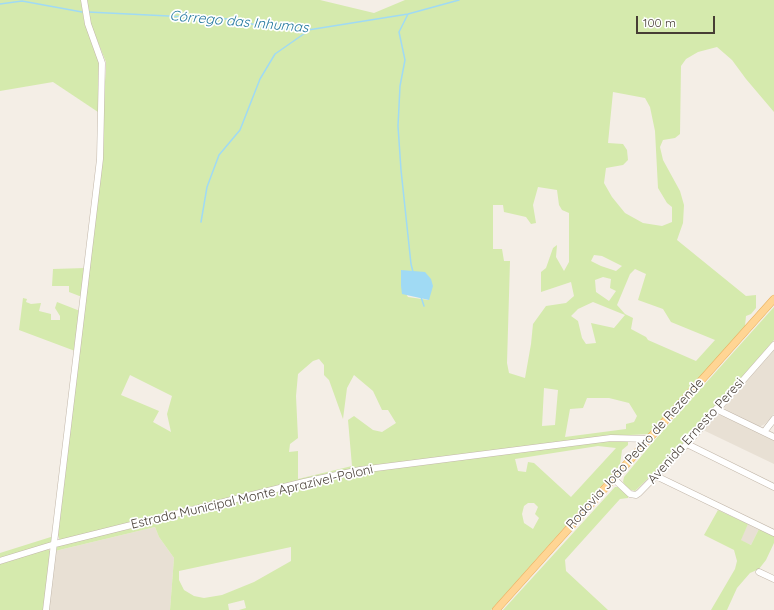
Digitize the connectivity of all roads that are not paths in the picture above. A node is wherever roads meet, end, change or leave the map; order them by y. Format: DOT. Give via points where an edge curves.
graph roads {
  1 [pos="84,0"];
  2 [pos="774,299"];
  3 [pos="774,344"];
  4 [pos="716,409"];
  5 [pos="774,420"];
  6 [pos="764,432"];
  7 [pos="774,437"];
  8 [pos="650,439"];
  9 [pos="687,444"];
  10 [pos="656,476"];
  11 [pos="613,478"];
  12 [pos="774,487"];
  13 [pos="774,533"];
  14 [pos="55,544"];
  15 [pos="0,561"];
  16 [pos="759,572"];
  17 [pos="774,579"];
  18 [pos="46,610"];
  19 [pos="496,610"];
  1 -- 14 [label="street" via="88,24 102,63 100,160"];
  2 -- 8 [label="main road, Rodovia João Pedro de Rezende"];
  3 -- 4 [label="street, Avenida Ernesto Peresi"];
  4 -- 6 [label="street"];
  4 -- 9 [label="street, Avenida Ernesto Peresi"];
  5 -- 6 [label="street"];
  6 -- 7 [label="street"];
  8 -- 11 [label="main road, Rodovia João Pedro de Rezende"];
  8 -- 14 [label="street, Estrada Municipal Monte Aprazível-Poloni" via="611,438 360,470"];
  9 -- 10 [label="street, Avenida Ernesto Peresi"];
  9 -- 12 [label="street"];
  10 -- 11 [label="street, Avenida Ernesto Peresi" via="639,493 633,495"];
  10 -- 13 [label="street"];
  11 -- 19 [label="main road, Rodovia João Pedro de Rezende"];
  14 -- 15 [label="street, Estrada Municipal Monte Aprazível-Poloni"];
  14 -- 18 [label="street"];
  16 -- 17 [label="street"];
}
